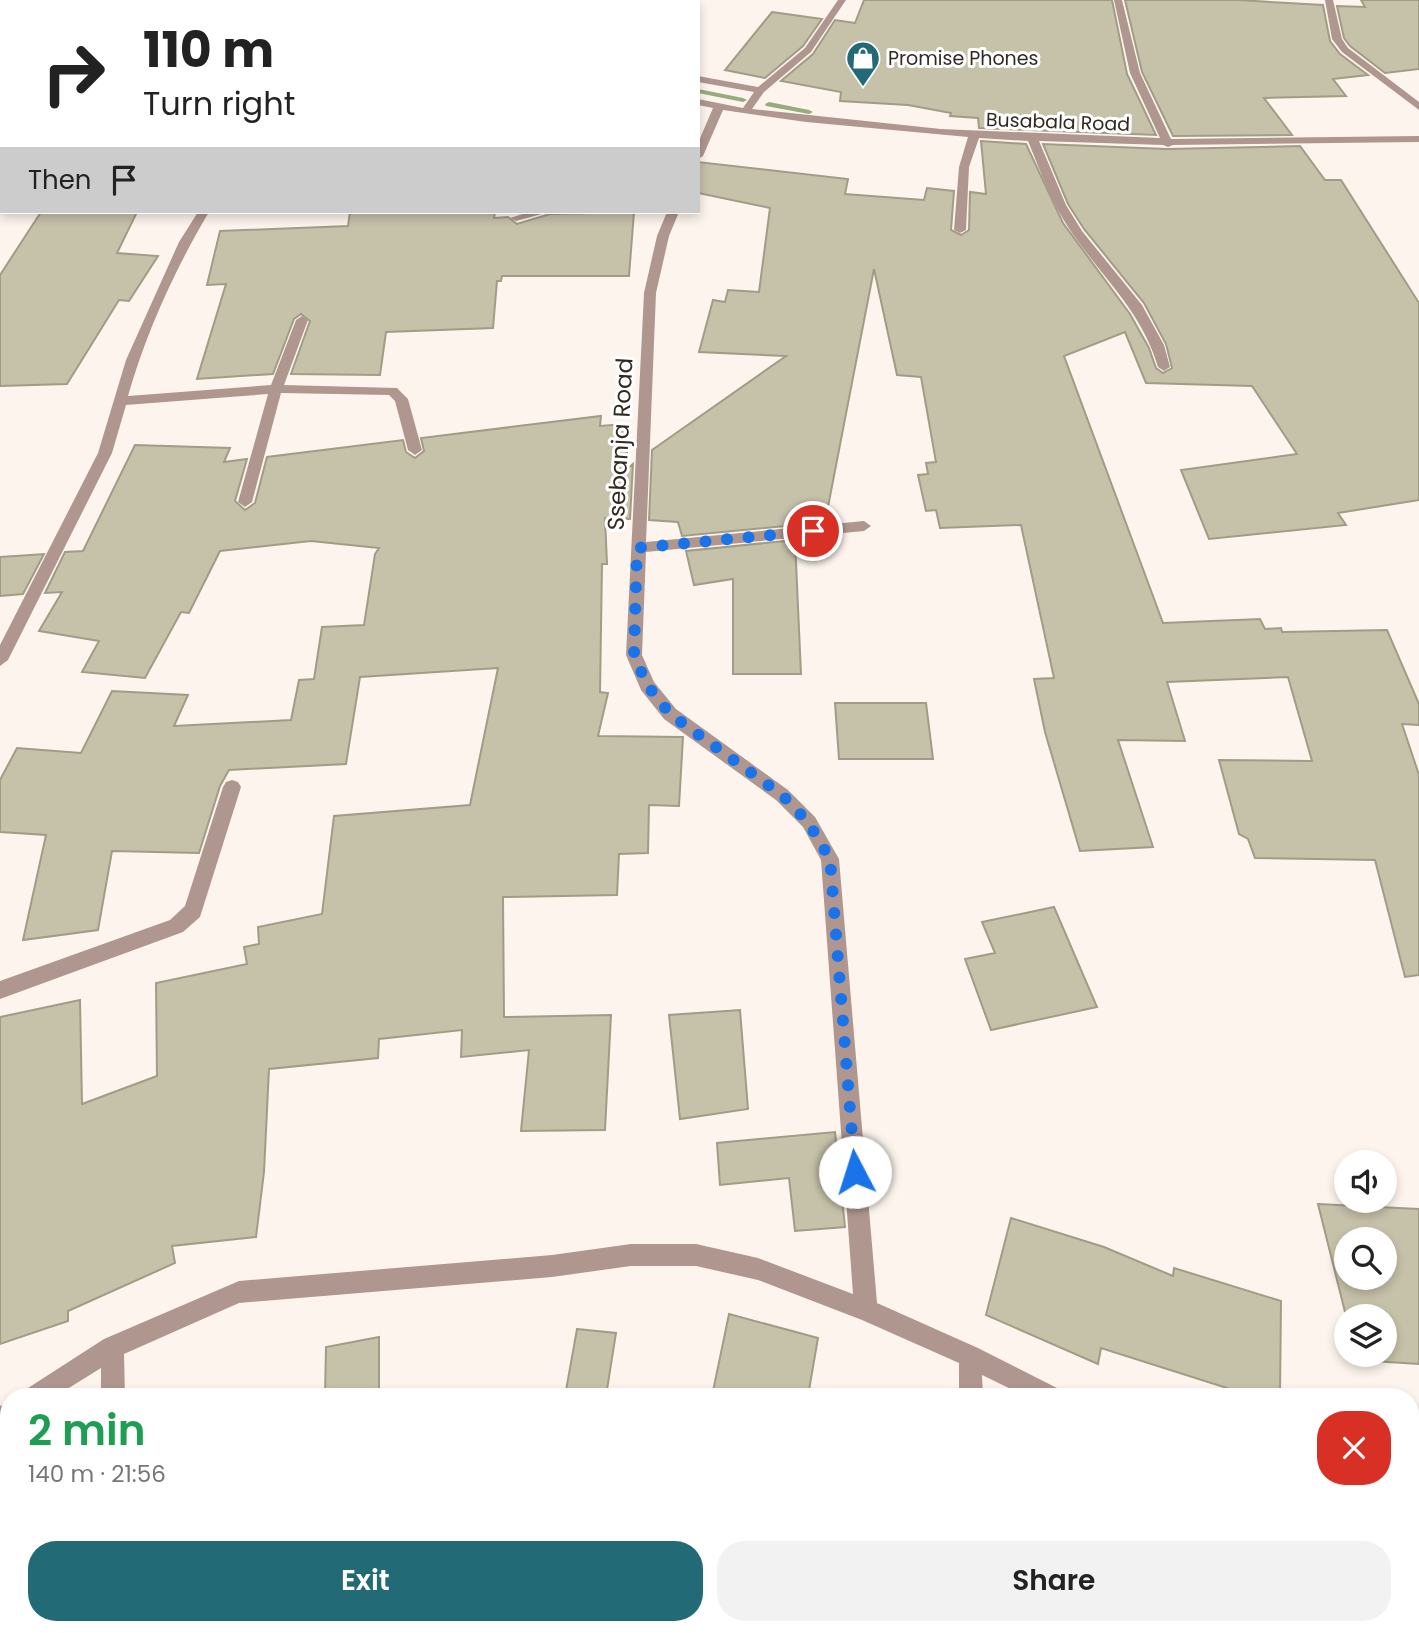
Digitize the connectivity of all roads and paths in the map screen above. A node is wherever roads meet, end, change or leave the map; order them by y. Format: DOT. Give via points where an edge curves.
graph roads {
  1 [pos="842,0"];
  2 [pos="1118,0"];
  3 [pos="1329,0"];
  4 [pos="700,79"];
  5 [pos="760,90"];
  6 [pos="700,102"];
  7 [pos="719,107"];
  8 [pos="1419,107"];
  9 [pos="746,111"];
  10 [pos="974,136"];
  11 [pos="1419,139"];
  12 [pos="1033,140"];
  13 [pos="1168,144"];
  14 [pos="700,151"];
  15 [pos="202,214"];
  16 [pos="534,214"];
  17 [pos="672,214"];
  18 [pos="516,218"];
  19 [pos="960,230"];
  20 [pos="302,320"];
  21 [pos="1164,367"];
  22 [pos="276,389"];
  23 [pos="120,401"];
  24 [pos="415,450"];
  25 [pos="246,502"];
  26 [pos="864,526"];
  27 [pos="637,548"];
  28 [pos="0,660"];
  29 [pos="232,787"];
  30 [pos="0,990"];
  31 [pos="866,1311"];
  32 [pos="112,1347"];
  33 [pos="970,1356"];
  34 [pos="48,1388"];
  35 [pos="113,1388"];
  36 [pos="971,1388"];
  37 [pos="1033,1388"];
  1 -- 5 [label="street" via="808,50"];
  2 -- 13 [label="street" via="1136,75"];
  3 -- 8 [label="street" via="1337,39 1345,50"];
  4 -- 5 [label="street"];
  5 -- 9 [label="street"];
  6 -- 7 [label="street, Busabala Road"];
  7 -- 9 [label="street, Busabala Road"];
  7 -- 14 [label="street"];
  9 -- 10 [label="street, Busabala Road"];
  10 -- 12 [label="street, Busabala Road"];
  10 -- 19 [label="street" via="964,167"];
  11 -- 13 [label="street, Busabala Road"];
  12 -- 13 [label="street, Busabala Road"];
  12 -- 21 [label="street" via="1063,212 1126,292 1153,334"];
  15 -- 23 [label="street" via="132,360"];
  16 -- 18 [label="street"];
  17 -- 27 [label="street, Ssebanja Road" via="650,293 645,461"];
  20 -- 22 [label="street"];
  22 -- 23 [label="street"];
  22 -- 24 [label="street" via="392,391 401,399"];
  22 -- 25 [label="street"];
  23 -- 28 [label="street" via="105,453"];
  26 -- 27 [label="street"];
  27 -- 31 [label="street, Ssebanja Road" via="634,655 647,685 670,714 782,795 808,822 830,859"];
  29 -- 30 [label="street" via="193,911 176,926"];
  31 -- 32 [label="street" via="758,1269 696,1255 631,1255 239,1292"];
  31 -- 33 [label="street"];
  32 -- 34 [label="street"];
  32 -- 35 [label="street"];
  33 -- 36 [label="street"];
  33 -- 37 [label="street"];
}
